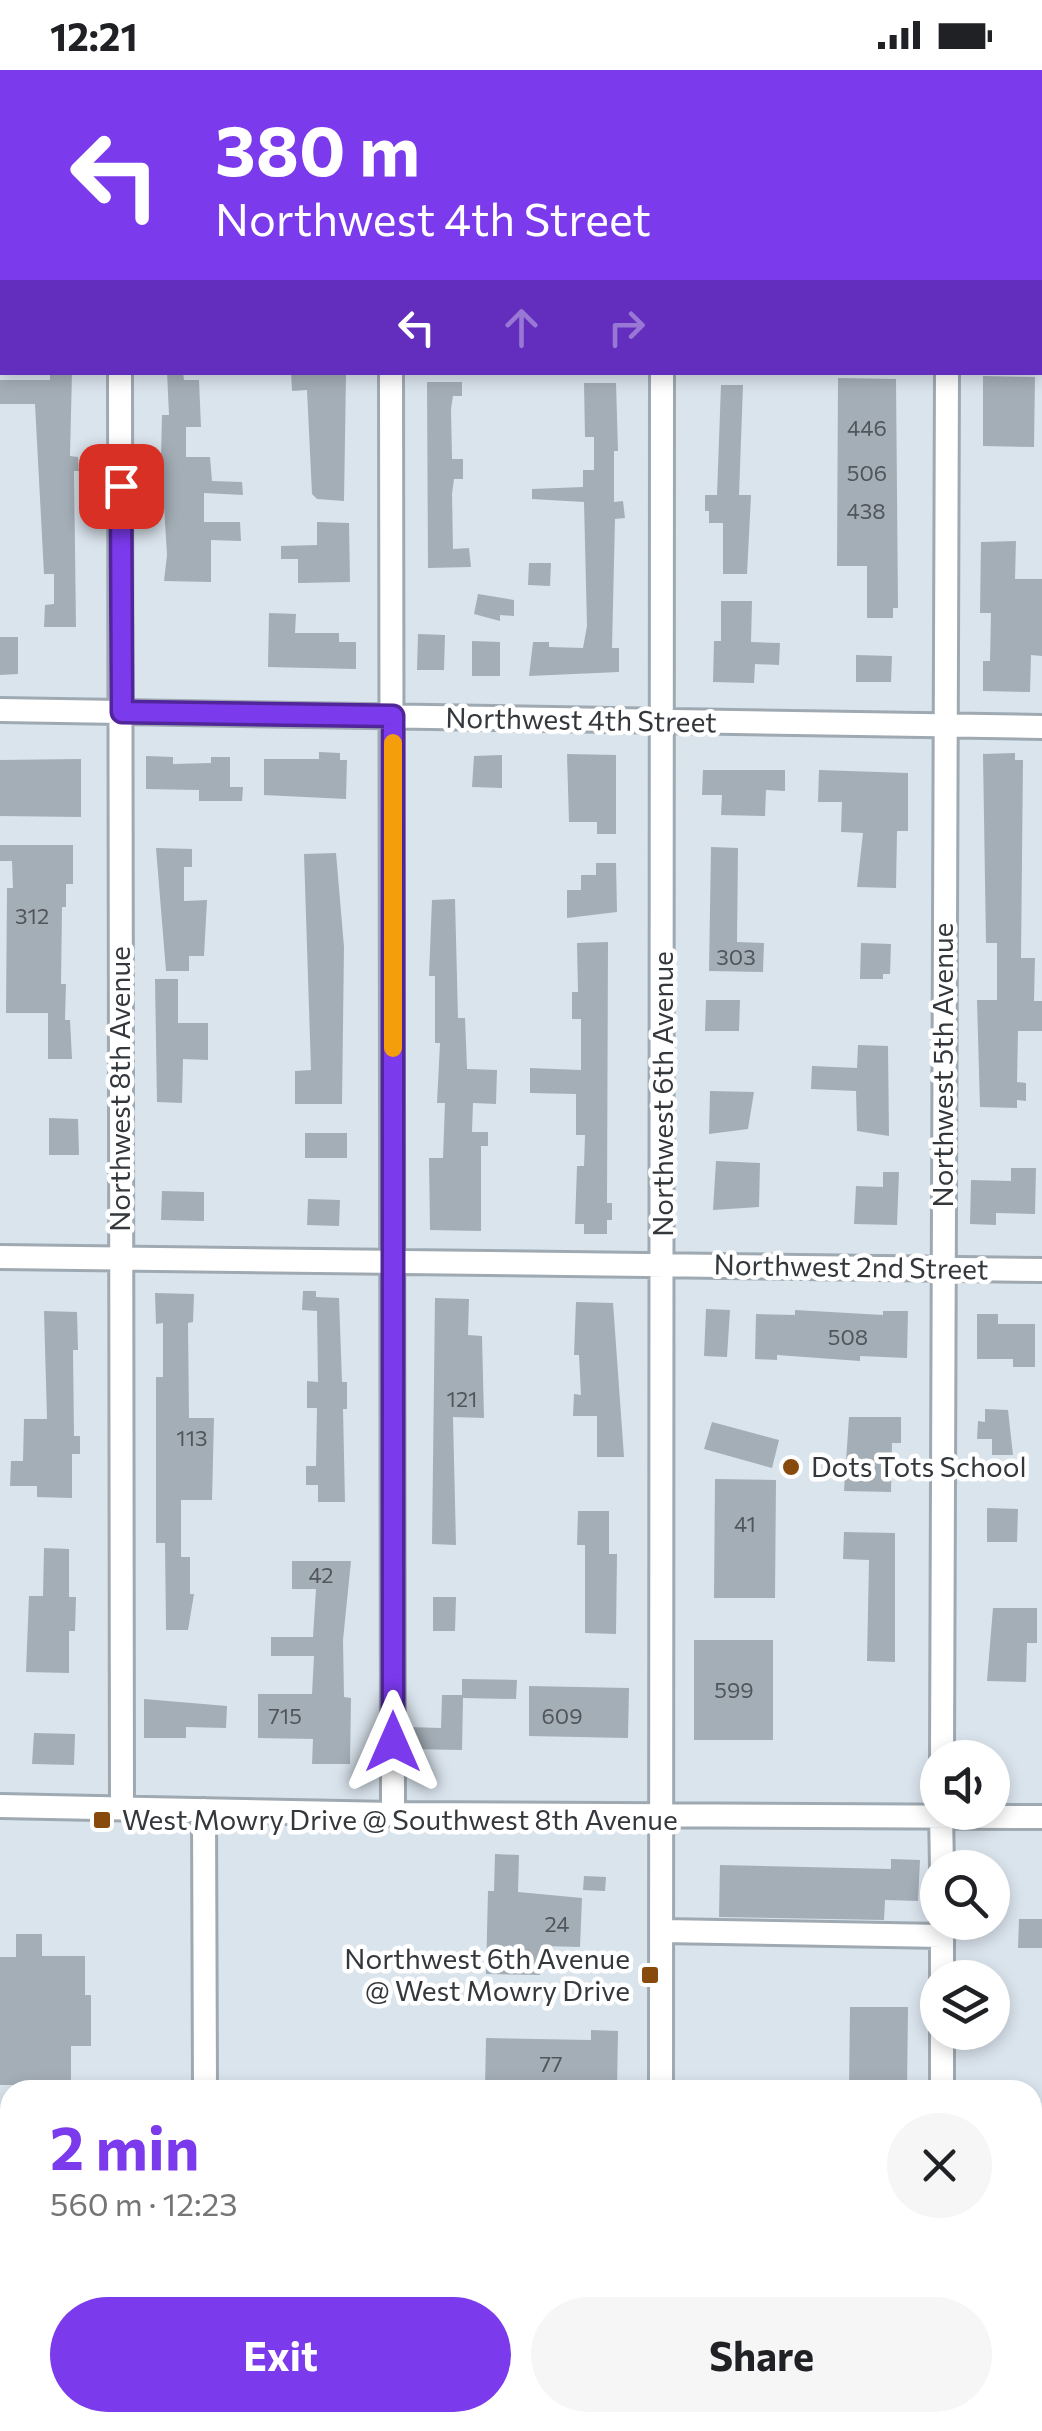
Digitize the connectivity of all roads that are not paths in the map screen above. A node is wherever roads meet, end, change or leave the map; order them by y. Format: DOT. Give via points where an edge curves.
graph roads {
  1 [pos="120,375"];
  2 [pos="391,375"];
  3 [pos="662,375"];
  4 [pos="948,375"];
  5 [pos="0,710"];
  6 [pos="122,712"];
  7 [pos="393,716"];
  8 [pos="664,722"];
  9 [pos="943,726"];
  10 [pos="1042,727"];
  11 [pos="0,1257"];
  12 [pos="119,1258"];
  13 [pos="392,1260"];
  14 [pos="663,1264"];
  15 [pos="944,1270"];
  16 [pos="1042,1270"];
  17 [pos="942,1740"];
  18 [pos="0,1806"];
  19 [pos="122,1806"];
  20 [pos="204,1810"];
  21 [pos="393,1814"];
  22 [pos="662,1815"];
  23 [pos="920,1815"];
  24 [pos="1010,1816"];
  25 [pos="1042,1817"];
  26 [pos="920,1929"];
  27 [pos="662,1930"];
  28 [pos="942,2050"];
  29 [pos="206,2080"];
  30 [pos="661,2080"];
  31 [pos="942,2080"];
  1 -- 6 [label="street, Northwest 8th Avenue"];
  2 -- 7 [label="street"];
  3 -- 8 [label="street, Northwest 6th Avenue"];
  4 -- 9 [label="street, Northwest 5th Avenue"];
  5 -- 6 [label="street, Northwest 4th Street"];
  6 -- 7 [label="street, Northwest 4th Street"];
  6 -- 12 [label="street, Northwest 8th Avenue"];
  7 -- 8 [label="street, Northwest 4th Street"];
  7 -- 13 [label="street"];
  8 -- 9 [label="street, Northwest 4th Street"];
  8 -- 14 [label="street, Northwest 6th Avenue"];
  9 -- 10 [label="street, Northwest 4th Street"];
  9 -- 15 [label="street, Northwest 5th Avenue"];
  11 -- 12 [label="street, Northwest 2nd Street"];
  12 -- 13 [label="street, Northwest 2nd Street"];
  12 -- 19 [label="street, Northwest 8th Avenue"];
  13 -- 14 [label="street, Northwest 2nd Street"];
  13 -- 21 [label="street"];
  14 -- 15 [label="street, Northwest 2nd Street"];
  14 -- 22 [label="street, Northwest 6th Avenue"];
  15 -- 16 [label="street, Northwest 2nd Street"];
  15 -- 17 [label="street, Northwest 5th Avenue"];
  18 -- 19 [label="street"];
  19 -- 20 [label="street"];
  20 -- 21 [label="street"];
  20 -- 29 [label="street"];
  21 -- 22 [label="street"];
  22 -- 23 [label="street"];
  22 -- 27 [label="street, Northwest 6th Avenue"];
  24 -- 25 [label="street"];
  26 -- 27 [label="street"];
  27 -- 30 [label="street, Northwest 6th Avenue"];
  28 -- 31 [label="street"];
}
